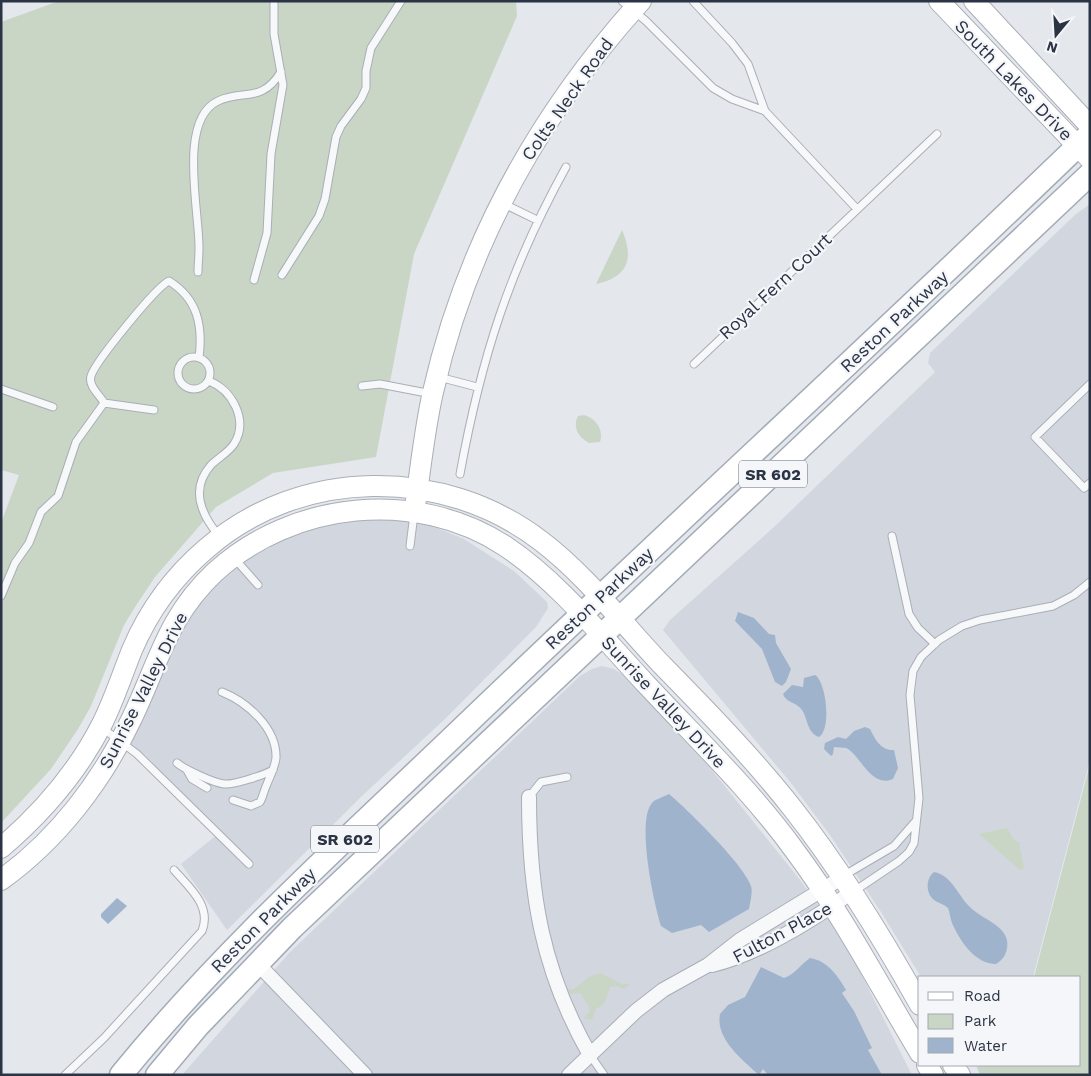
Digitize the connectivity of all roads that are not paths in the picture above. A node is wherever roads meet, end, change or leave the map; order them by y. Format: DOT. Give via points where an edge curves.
graph roads {
  1 [pos="274,1"];
  2 [pos="401,1"];
  3 [pos="692,1"];
  4 [pos="939,1"];
  5 [pos="974,1"];
  6 [pos="632,4"];
  7 [pos="280,72"];
  8 [pos="765,111"];
  9 [pos="1090,126"];
  10 [pos="936,134"];
  11 [pos="1086,147"];
  12 [pos="566,166"];
  13 [pos="1090,174"];
  14 [pos="500,202"];
  15 [pos="857,209"];
  16 [pos="537,220"];
  17 [pos="198,272"];
  18 [pos="282,275"];
  19 [pos="254,280"];
  20 [pos="199,358"];
  21 [pos="694,364"];
  22 [pos="209,381"];
  23 [pos="1090,384"];
  24 [pos="435,385"];
  25 [pos="362,386"];
  26 [pos="477,386"];
  27 [pos="1,389"];
  28 [pos="104,403"];
  29 [pos="53,406"];
  30 [pos="154,410"];
  31 [pos="460,474"];
  32 [pos="1090,483"];
  33 [pos="418,487"];
  34 [pos="414,512"];
  35 [pos="892,536"];
  36 [pos="220,537"];
  37 [pos="410,546"];
  38 [pos="233,557"];
  39 [pos="1090,582"];
  40 [pos="258,585"];
  41 [pos="1,596"];
  42 [pos="599,597"];
  43 [pos="581,614"];
  44 [pos="619,620"];
  45 [pos="602,637"];
  46 [pos="935,644"];
  47 [pos="222,692"];
  48 [pos="101,726"];
  49 [pos="120,741"];
  50 [pos="177,763"];
  51 [pos="273,769"];
  52 [pos="187,770"];
  53 [pos="567,777"];
  54 [pos="207,788"];
  55 [pos="528,797"];
  56 [pos="233,800"];
  57 [pos="917,820"];
  58 [pos="1,848"];
  59 [pos="249,864"];
  60 [pos="174,870"];
  61 [pos="1,880"];
  62 [pos="848,884"];
  63 [pos="822,889"];
  64 [pos="832,906"];
  65 [pos="258,964"];
  66 [pos="708,965"];
  67 [pos="918,1002"];
  68 [pos="918,1050"];
  69 [pos="590,1055"];
  70 [pos="66,1075"];
  71 [pos="121,1075"];
  72 [pos="158,1075"];
  73 [pos="365,1075"];
  74 [pos="569,1075"];
  75 [pos="604,1075"];
  1 -- 7 [label="lane" via="274,34"];
  2 -- 18 [label="lane" via="371,48 366,88 336,138 319,216"];
  3 -- 8 [label="lane" via="748,64"];
  4 -- 11 [label="main road, South Lakes Drive"];
  5 -- 9 [label="main road, South Lakes Drive"];
  6 -- 8 [label="lane" via="714,88 732,99"];
  6 -- 14 [label="main road, Colts Neck Road" via="528,150"];
  7 -- 17 [label="lane" via="261,91 218,101 205,111 200,122 193,173 200,248"];
  7 -- 19 [label="lane" via="283,85 271,154 267,233"];
  8 -- 15 [label="lane"];
  10 -- 15 [label="lane, Royal Fern Court"];
  11 -- 42 [label="main road, Reston Parkway / SR 602"];
  12 -- 16 [label="lane"];
  13 -- 44 [label="main road, Reston Parkway / SR 602"];
  14 -- 16 [label="lane"];
  14 -- 24 [label="main road, Colts Neck Road" via="461,297"];
  15 -- 21 [label="lane, Royal Fern Court"];
  16 -- 26 [label="lane" via="506,292"];
  20 -- 22 [label="lane" via="209,367"];
  20 -- 22 [label="lane" via="191,357 182,362 178,369 179,379 186,387 194,389 202,388"];
  20 -- 28 [label="lane" via="199,318 179,287 169,281 140,310 91,375 91,384"];
  22 -- 36 [label="lane" via="226,391 239,414 234,445 210,466 199,494 203,516"];
  23 -- 32 [label="lane" via="1035,437 1084,488"];
  24 -- 25 [label="lane"];
  24 -- 26 [label="lane"];
  24 -- 33 [label="main road, Colts Neck Road"];
  26 -- 31 [label="lane"];
  27 -- 29 [label="lane"];
  28 -- 30 [label="lane"];
  28 -- 41 [label="lane" via="76,442 58,496 42,512"];
  33 -- 34 [label="main road, Colts Neck Road"];
  33 -- 36 [label="main road, Sunrise Valley Drive" via="372,485 308,494 263,512"];
  33 -- 42 [label="main road, Sunrise Valley Drive" via="475,503 522,527 548,547"];
  34 -- 37 [label="lane"];
  34 -- 38 [label="main road, Sunrise Valley Drive" via="375,509 324,514 271,534"];
  34 -- 43 [label="main road, Sunrise Valley Drive" via="462,525 497,541 535,569"];
  35 -- 46 [label="lane" via="909,614"];
  36 -- 48 [label="main road, Sunrise Valley Drive" via="187,566 152,611"];
  38 -- 40 [label="lane"];
  38 -- 49 [label="main road, Sunrise Valley Drive" via="200,587 174,622"];
  39 -- 46 [label="lane" via="1053,606 974,621"];
  42 -- 43 [label="main road, Reston Parkway / SR 602"];
  42 -- 44 [label="main road, Sunrise Valley Drive"];
  43 -- 45 [label="main road, Sunrise Valley Drive"];
  43 -- 71 [label="main road, Reston Parkway / SR 602" via="279,902 188,995"];
  44 -- 45 [label="main road, Reston Parkway / SR 602"];
  44 -- 62 [label="main road, Sunrise Valley Drive" via="763,772"];
  45 -- 63 [label="main road, Sunrise Valley Drive" via="756,802"];
  45 -- 65 [label="main road, Reston Parkway / SR 602" via="292,928"];
  46 -- 57 [label="lane" via="916,666 910,690 919,798"];
  47 -- 51 [label="lane" via="239,700 268,730 276,754"];
  48 -- 49 [label="lane"];
  48 -- 58 [label="main road, Sunrise Valley Drive" via="80,762 56,793 32,821"];
  49 -- 59 [label="lane"];
  49 -- 61 [label="main road, Sunrise Valley Drive" via="88,793 64,823"];
  50 -- 52 [label="lane"];
  51 -- 52 [label="lane" via="224,784"];
  51 -- 56 [label="lane" via="258,804 247,805"];
  52 -- 54 [label="lane" via="192,779"];
  53 -- 55 [label="lane" via="541,782"];
  55 -- 69 [label="street" via="533,894 542,940 557,989"];
  57 -- 62 [label="lane" via="905,836"];
  57 -- 62 [label="lane" via="915,839 909,852 892,867"];
  60 -- 70 [label="lane" via="201,903 202,931"];
  62 -- 63 [label="street, Fulton Place"];
  62 -- 64 [label="street, Fulton Place"];
  62 -- 67 [label="main road, Sunrise Valley Drive"];
  63 -- 64 [label="main road, Sunrise Valley Drive"];
  63 -- 66 [label="street, Fulton Place" via="740,940"];
  64 -- 66 [label="street, Fulton Place" via="741,956"];
  64 -- 68 [label="main road, Sunrise Valley Drive"];
  65 -- 72 [label="main road, Reston Parkway / SR 602" via="198,1026"];
  65 -- 73 [label="street"];
  66 -- 69 [label="street, Fulton Place" via="645,1003"];
  69 -- 74 [label="street, Fulton Place"];
  69 -- 75 [label="lane"];
}
